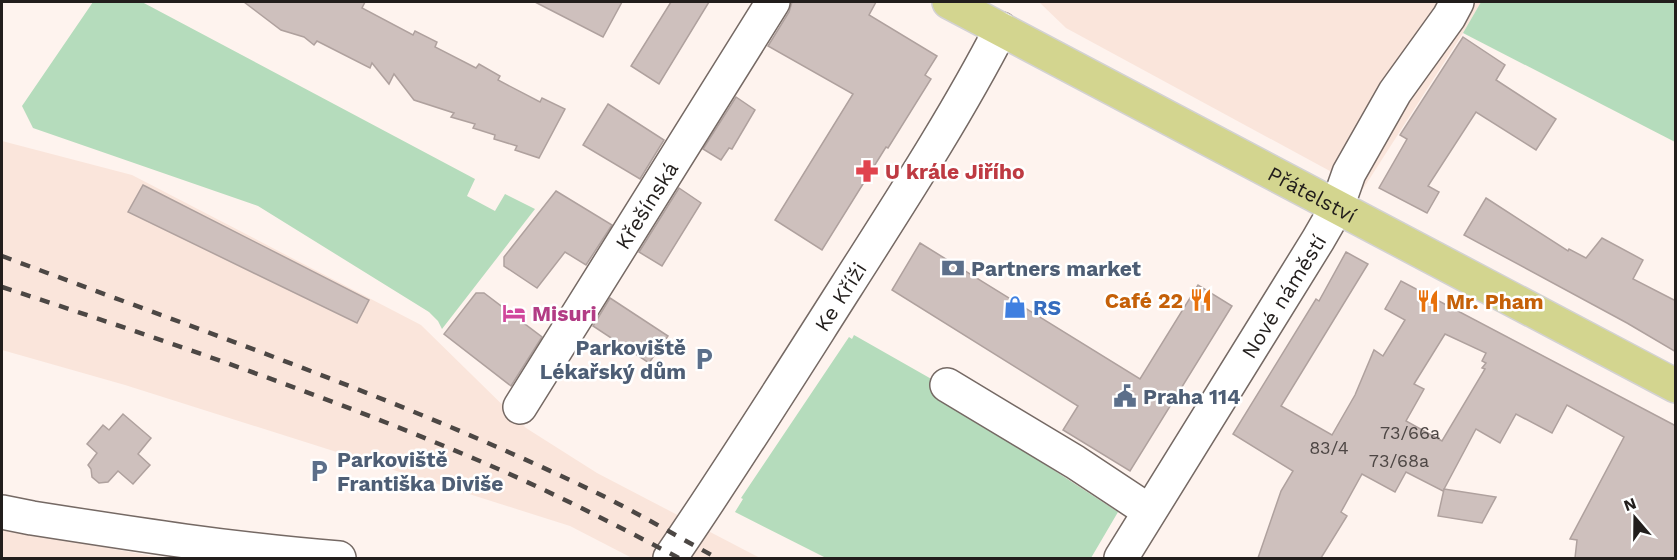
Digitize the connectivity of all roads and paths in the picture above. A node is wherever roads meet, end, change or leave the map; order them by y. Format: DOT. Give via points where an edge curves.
graph roads {
  1 [pos="773,2"];
  2 [pos="949,2"];
  3 [pos="1457,2"];
  4 [pos="1001,29"];
  5 [pos="1337,207"];
  6 [pos="947,385"];
  7 [pos="1676,386"];
  8 [pos="520,407"];
  9 [pos="1149,511"];
  10 [pos="2,512"];
  11 [pos="261,555"];
  12 [pos="339,558"];
  13 [pos="670,558"];
  14 [pos="1121,558"];
  1 -- 8 [label="street, Křešínská"];
  2 -- 4 [label="main road, Přátelství"];
  3 -- 5 [label="street, Nové náměstí" via="1395,92 1349,173"];
  4 -- 5 [label="main road, Přátelství"];
  4 -- 13 [label="street, Ke Kříži" via="917,176"];
  5 -- 7 [label="main road, Přátelství"];
  5 -- 9 [label="street, Nové náměstí"];
  6 -- 9 [label="street"];
  9 -- 14 [label="street, Nové náměstí"];
  10 -- 11 [label="street"];
  11 -- 12 [label="street"];
}
